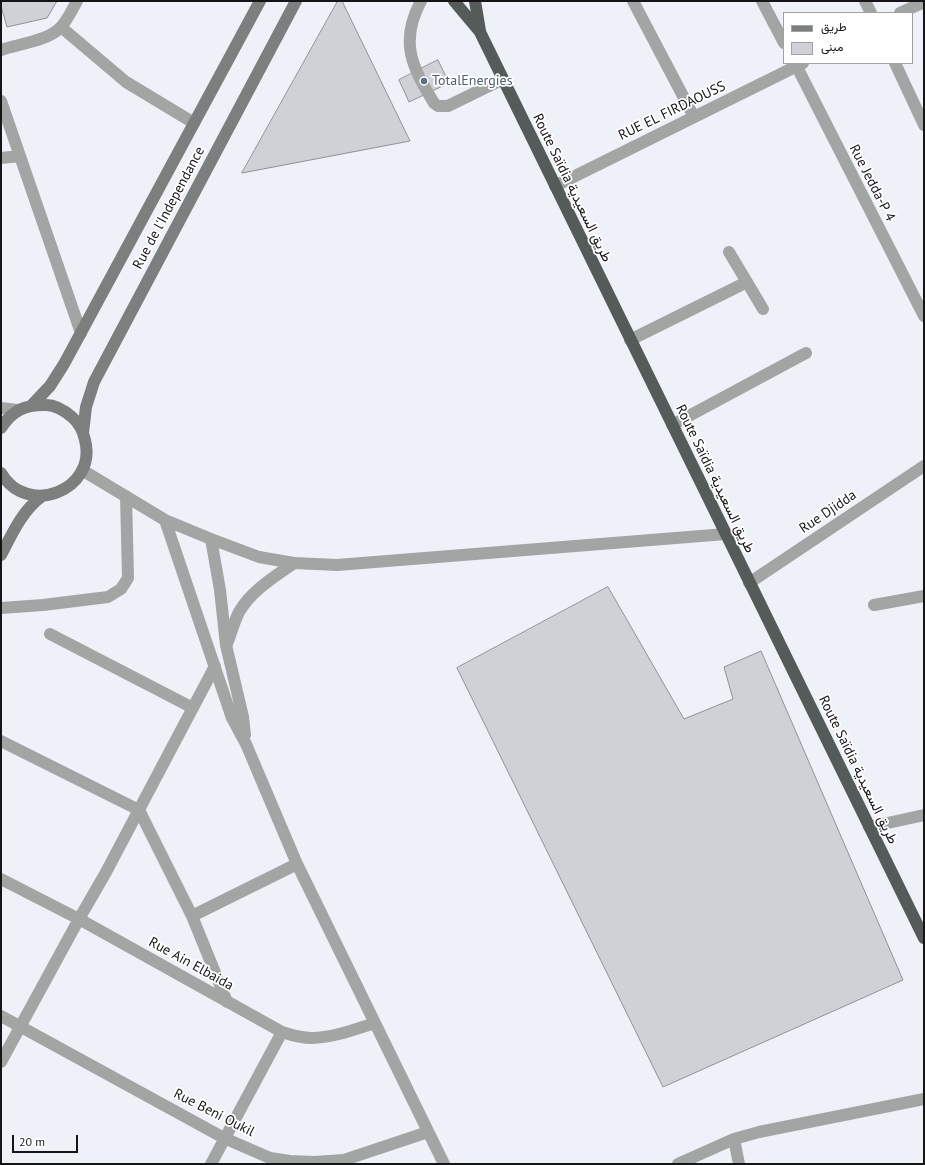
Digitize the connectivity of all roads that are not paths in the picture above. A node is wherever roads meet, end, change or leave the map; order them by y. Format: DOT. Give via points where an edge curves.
graph roads {
  1 [pos="77,1"];
  2 [pos="260,1"];
  3 [pos="296,1"];
  4 [pos="421,1"];
  5 [pos="454,1"];
  6 [pos="475,1"];
  7 [pos="633,1"];
  8 [pos="762,1"];
  9 [pos="865,1"];
  10 [pos="924,2"];
  11 [pos="870,12"];
  12 [pos="902,12"];
  13 [pos="61,27"];
  14 [pos="480,32"];
  15 [pos="783,41"];
  16 [pos="1,50"];
  17 [pos="798,64"];
  18 [pos="895,64"];
  19 [pos="503,79"];
  20 [pos="1,101"];
  21 [pos="694,117"];
  22 [pos="194,123"];
  23 [pos="924,125"];
  24 [pos="20,156"];
  25 [pos="1,158"];
  26 [pos="555,186"];
  27 [pos="729,252"];
  28 [pos="747,282"];
  29 [pos="763,309"];
  30 [pos="924,316"];
  31 [pos="81,333"];
  32 [pos="630,340"];
  33 [pos="806,353"];
  34 [pos="32,405"];
  35 [pos="1,408"];
  36 [pos="18,410"];
  37 [pos="672,425"];
  38 [pos="1,428"];
  39 [pos="84,433"];
  40 [pos="924,466"];
  41 [pos="82,470"];
  42 [pos="1,473"];
  43 [pos="126,496"];
  44 [pos="41,497"];
  45 [pos="165,520"];
  46 [pos="726,534"];
  47 [pos="211,539"];
  48 [pos="1,556"];
  49 [pos="294,563"];
  50 [pos="750,583"];
  51 [pos="924,596"];
  52 [pos="874,605"];
  53 [pos="1,608"];
  54 [pos="50,634"];
  55 [pos="226,645"];
  56 [pos="215,666"];
  57 [pos="193,708"];
  58 [pos="1,741"];
  59 [pos="246,744"];
  60 [pos="139,810"];
  61 [pos="924,815"];
  62 [pos="869,827"];
  63 [pos="297,864"];
  64 [pos="1,879"];
  65 [pos="192,916"];
  66 [pos="79,919"];
  67 [pos="923,935"];
  68 [pos="227,1002"];
  69 [pos="1,1016"];
  70 [pos="375,1023"];
  71 [pos="20,1026"];
  72 [pos="282,1032"];
  73 [pos="1,1062"];
  74 [pos="924,1099"];
  75 [pos="428,1132"];
  76 [pos="224,1138"];
  77 [pos="734,1139"];
  78 [pos="211,1164"];
  79 [pos="444,1164"];
  80 [pos="678,1164"];
  81 [pos="739,1164"];
  1 -- 13 [label="street"];
  2 -- 22 [label="main road, Rue de l'Independance"];
  3 -- 39 [label="main road, Rue de l'Independance" via="94,382 86,407"];
  4 -- 19 [label="street" via="410,25 410,52 413,65 434,104 448,106"];
  5 -- 14 [label="highway"];
  6 -- 14 [label="highway"];
  7 -- 21 [label="street"];
  8 -- 15 [label="street"];
  9 -- 11 [label="street"];
  10 -- 12 [label="street"];
  13 -- 16 [label="street" via="46,37"];
  13 -- 22 [label="street" via="126,82"];
  14 -- 19 [label="highway, Route Saïdia طريق السعيدية"];
  17 -- 21 [label="street, RUE EL FIRDAOUSS"];
  17 -- 30 [label="street, Rue Jedda-P 4"];
  18 -- 23 [label="street"];
  19 -- 26 [label="highway, Route Saïdia طريق السعيدية"];
  20 -- 24 [label="street"];
  21 -- 26 [label="street, RUE EL FIRDAOUSS"];
  22 -- 31 [label="main road, Rue de l'Independance"];
  24 -- 25 [label="street"];
  24 -- 31 [label="street"];
  26 -- 32 [label="highway, Route Saïdia طريق السعيدية"];
  27 -- 28 [label="street"];
  28 -- 29 [label="street"];
  28 -- 32 [label="street"];
  31 -- 34 [label="main road, Rue de l'Independance" via="57,375"];
  32 -- 37 [label="highway, Route Saïdia طريق السعيدية"];
  33 -- 37 [label="street"];
  34 -- 36 [label="main road"];
  34 -- 39 [label="main road" via="48,404 63,410 75,419"];
  35 -- 36 [label="street"];
  36 -- 38 [label="main road"];
  37 -- 46 [label="highway, Route Saïdia طريق السعيدية"];
  39 -- 41 [label="main road, Rue de l'Independance" via="87,445"];
  40 -- 50 [label="street, Rue Djidda"];
  41 -- 43 [label="street"];
  41 -- 44 [label="main road" via="66,489"];
  42 -- 44 [label="main road" via="15,489"];
  43 -- 45 [label="street"];
  43 -- 53 [label="street" via="128,578 121,589 108,597"];
  44 -- 48 [label="main road" via="21,518"];
  45 -- 47 [label="street"];
  45 -- 56 [label="street"];
  46 -- 49 [label="street" via="336,565"];
  46 -- 50 [label="highway, Route Saïdia طريق السعيدية"];
  47 -- 49 [label="street" via="259,557"];
  47 -- 55 [label="street"];
  49 -- 55 [label="street" via="252,595 240,612"];
  50 -- 62 [label="highway, Route Saïdia طريق السعيدية"];
  51 -- 52 [label="street"];
  54 -- 57 [label="street"];
  55 -- 59 [label="street" via="243,717"];
  56 -- 57 [label="street"];
  56 -- 59 [label="street" via="232,718"];
  57 -- 60 [label="street"];
  58 -- 60 [label="street"];
  59 -- 63 [label="street"];
  60 -- 65 [label="street"];
  60 -- 66 [label="street"];
  61 -- 62 [label="street"];
  62 -- 67 [label="highway, Route Saïdia طريق السعيدية"];
  63 -- 65 [label="street"];
  63 -- 70 [label="street"];
  64 -- 66 [label="street, Rue Ain Elbaida"];
  65 -- 68 [label="street"];
  66 -- 68 [label="street, Rue Ain Elbaida"];
  66 -- 71 [label="street"];
  68 -- 72 [label="street, Rue Ain Elbaida"];
  69 -- 71 [label="street, Rue Beni Oukil"];
  70 -- 72 [label="street, Rue Ain Elbaida" via="324,1037 311,1038"];
  70 -- 75 [label="street"];
  71 -- 73 [label="street"];
  71 -- 76 [label="street, Rue Beni Oukil"];
  72 -- 76 [label="street"];
  74 -- 77 [label="street"];
  75 -- 76 [label="street, Rue Beni Oukil" via="344,1160 314,1162 270,1158"];
  75 -- 79 [label="street"];
  76 -- 78 [label="street"];
  77 -- 80 [label="street"];
  77 -- 81 [label="street"];
}
